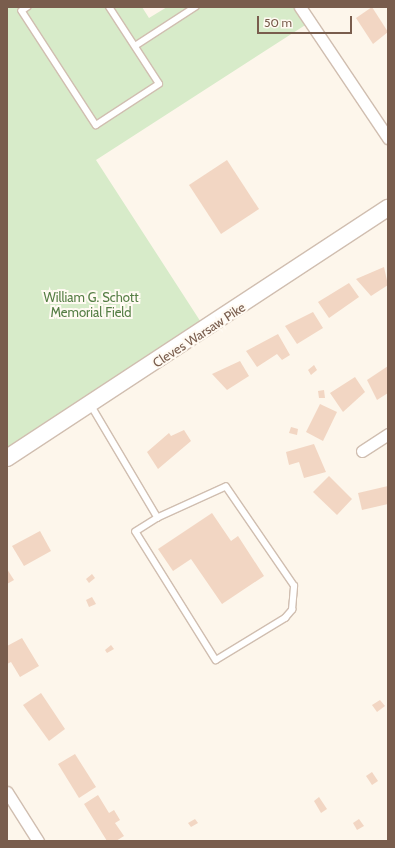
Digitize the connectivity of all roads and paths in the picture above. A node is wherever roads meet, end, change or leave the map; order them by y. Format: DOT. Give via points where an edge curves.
graph roads {
  1 [pos="28,7"];
  2 [pos="109,7"];
  3 [pos="195,7"];
  4 [pos="300,7"];
  5 [pos="134,46"];
  6 [pos="388,138"];
  7 [pos="388,208"];
  8 [pos="91,405"];
  9 [pos="388,434"];
  10 [pos="362,451"];
  11 [pos="7,458"];
  12 [pos="158,518"];
  13 [pos="7,792"];
  14 [pos="38,841"];
  1 -- 5 [label="lane" via="22,11 96,125 159,84"];
  2 -- 5 [label="lane"];
  3 -- 5 [label="lane"];
  4 -- 6 [label="street"];
  7 -- 8 [label="street, Cleves Warsaw Pike"];
  8 -- 11 [label="street, Cleves Warsaw Pike"];
  8 -- 12 [label="lane"];
  9 -- 10 [label="street"];
  12 -- 12 [label="lane" via="136,532 216,660 285,618 292,610 294,586 226,487"];
  13 -- 14 [label="street"];
}
